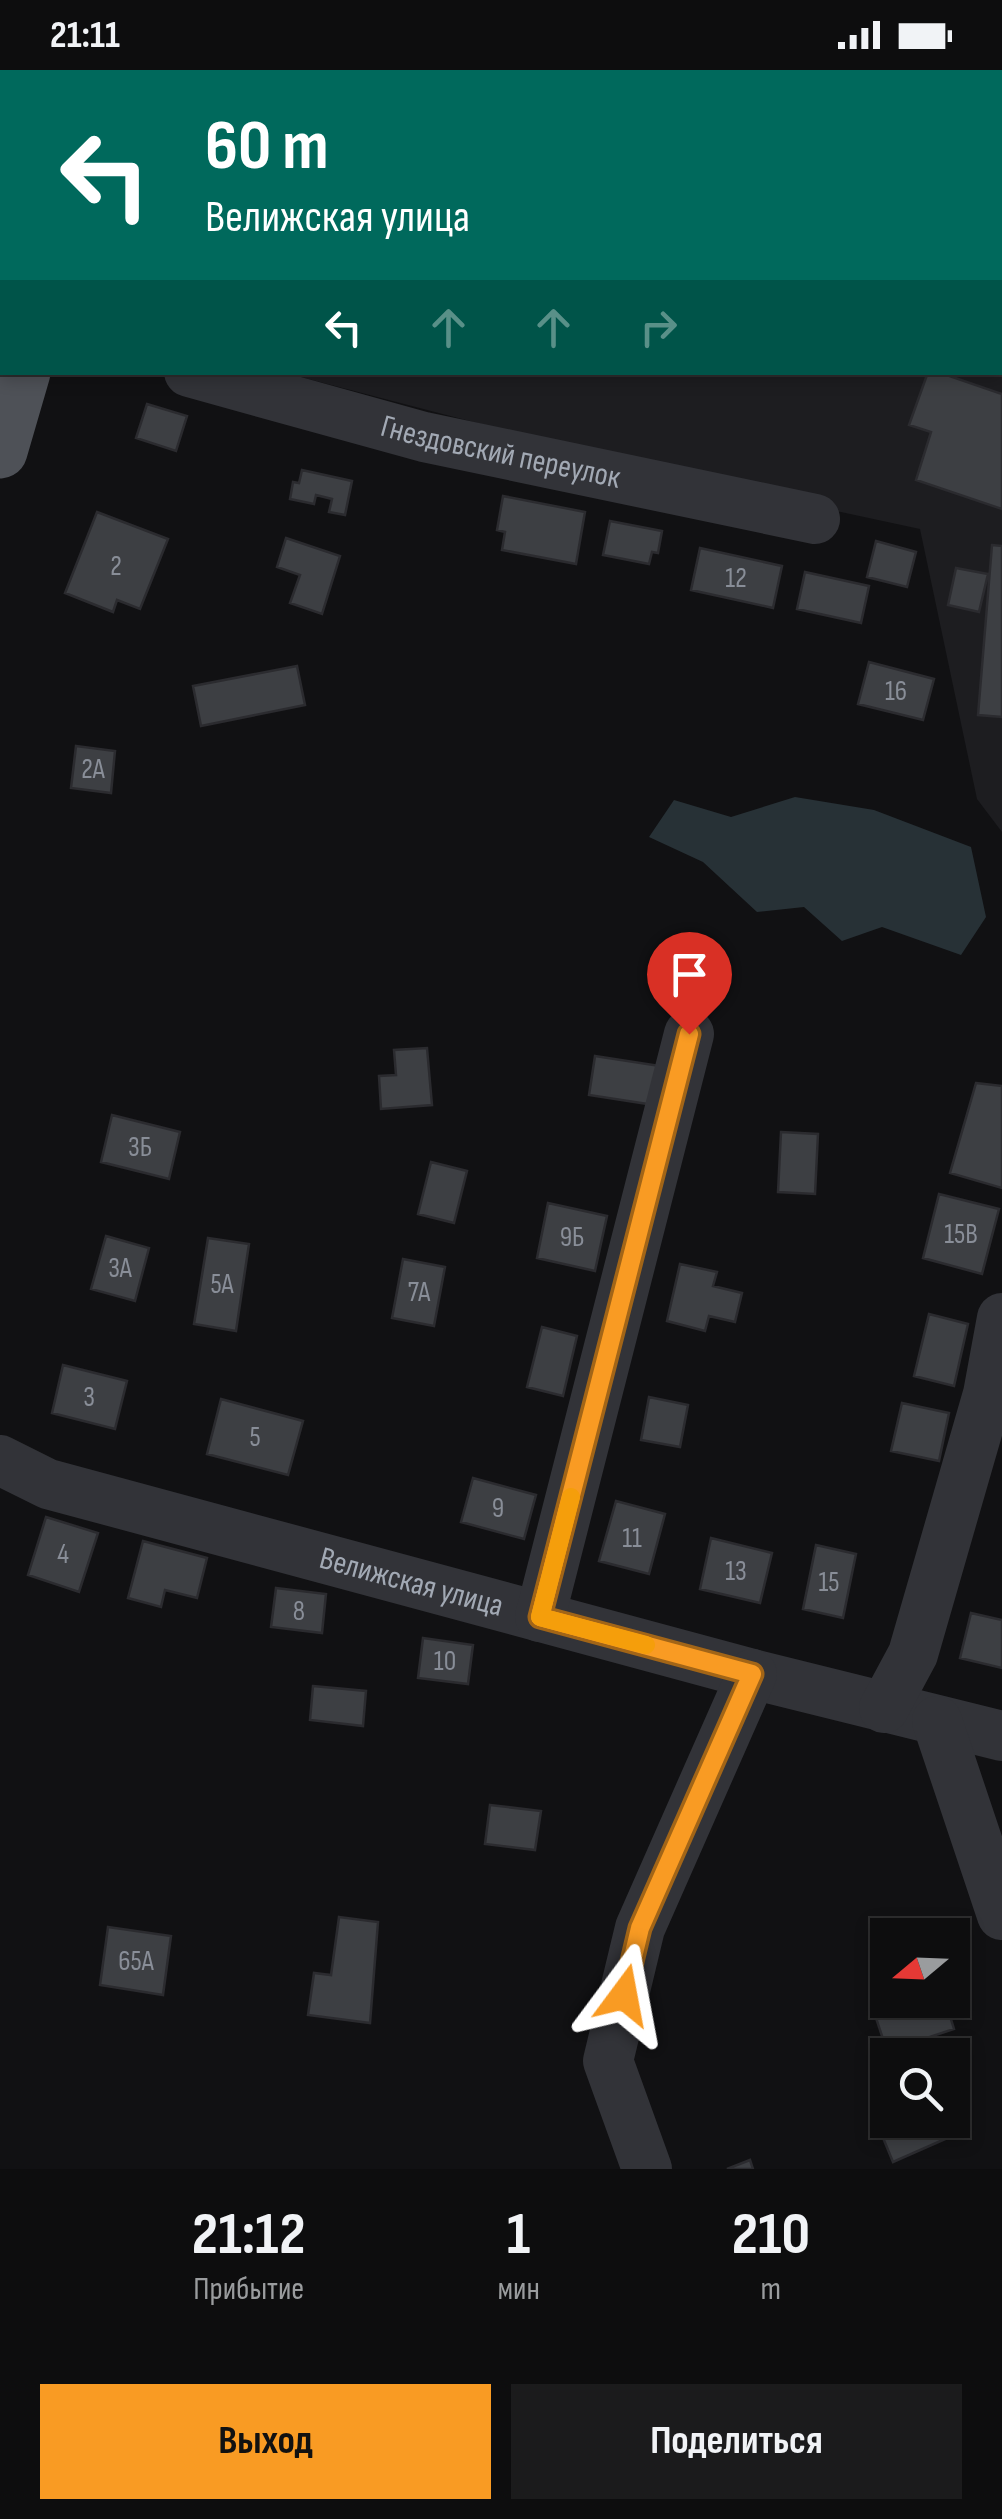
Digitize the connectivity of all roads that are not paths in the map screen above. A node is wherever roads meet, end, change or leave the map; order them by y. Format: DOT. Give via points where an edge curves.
graph roads {
  1 [pos="21,375"];
  2 [pos="199,375"];
  3 [pos="0,451"];
  4 [pos="816,518"];
  5 [pos="689,1034"];
  6 [pos="1002,1318"];
  7 [pos="0,1460"];
  8 [pos="540,1617"];
  9 [pos="752,1674"];
  10 [pos="884,1708"];
  11 [pos="937,1721"];
  12 [pos="1002,1736"];
  13 [pos="1002,1915"];
  14 [pos="647,2169"];
  1 -- 3 [label="main road"];
  2 -- 4 [label="street, Гнездовский переулок" via="424,437"];
  5 -- 8 [label="street"];
  6 -- 10 [label="street" via="988,1394 912,1654"];
  7 -- 8 [label="street, Велижская улица" via="48,1484"];
  8 -- 9 [label="street, Велижская улица"];
  9 -- 10 [label="street, Велижская улица"];
  9 -- 14 [label="street" via="640,1928 608,2062"];
  10 -- 11 [label="street, Велижская улица"];
  11 -- 12 [label="street, Велижская улица"];
  11 -- 13 [label="street"];
}
